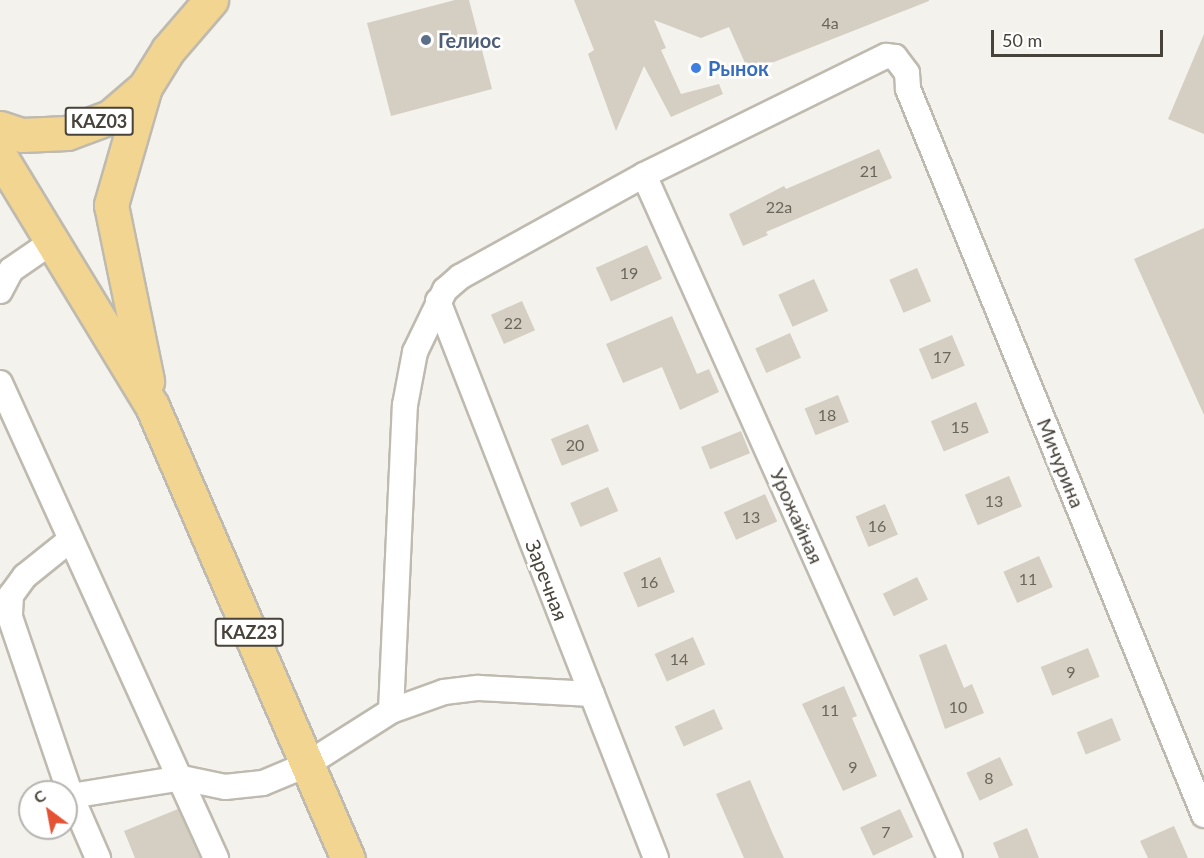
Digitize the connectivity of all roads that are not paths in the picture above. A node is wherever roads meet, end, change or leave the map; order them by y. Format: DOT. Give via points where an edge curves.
graph roads {
  1 [pos="177,0"];
  2 [pos="211,0"];
  3 [pos="168,50"];
  4 [pos="145,87"];
  5 [pos="0,128"];
  6 [pos="0,156"];
  7 [pos="644,175"];
  8 [pos="53,242"];
  9 [pos="0,291"];
  10 [pos="438,301"];
  11 [pos="0,383"];
  12 [pos="152,406"];
  13 [pos="70,540"];
  14 [pos="592,694"];
  15 [pos="391,711"];
  16 [pos="306,765"];
  17 [pos="182,778"];
  18 [pos="66,780"];
  19 [pos="78,795"];
  20 [pos="78,812"];
  21 [pos="1204,814"];
  22 [pos="98,858"];
  23 [pos="216,858"];
  24 [pos="348,858"];
  25 [pos="656,858"];
  26 [pos="950,858"];
  1 -- 3 [label="highway, KАZ03"];
  2 -- 3 [label="highway, KАZ03"];
  3 -- 4 [label="highway, KАZ03"];
  4 -- 5 [label="highway, KАZ03" via="110,117 67,133 22,135"];
  4 -- 12 [label="highway, KAZ23" via="111,205"];
  6 -- 8 [label="highway, KAZ23"];
  7 -- 10 [label="street" via="460,276"];
  7 -- 21 [label="street, Мичурина" via="886,56 901,63"];
  7 -- 26 [label="street, Урожайная"];
  8 -- 9 [label="street" via="11,270"];
  8 -- 12 [label="highway, KAZ23"];
  10 -- 14 [label="street, Заречная"];
  10 -- 15 [label="street" via="415,352 405,405"];
  11 -- 13 [label="street"];
  12 -- 16 [label="highway, KAZ23"];
  13 -- 17 [label="street"];
  13 -- 18 [label="street" via="25,576 11,595 10,617"];
  14 -- 15 [label="street" via="479,688 444,692"];
  14 -- 25 [label="street, Заречная"];
  15 -- 16 [label="street"];
  16 -- 17 [label="street" via="263,783 225,787"];
  16 -- 24 [label="highway, KAZ23"];
  17 -- 19 [label="street"];
  17 -- 23 [label="street"];
  20 -- 22 [label="street"];
}
